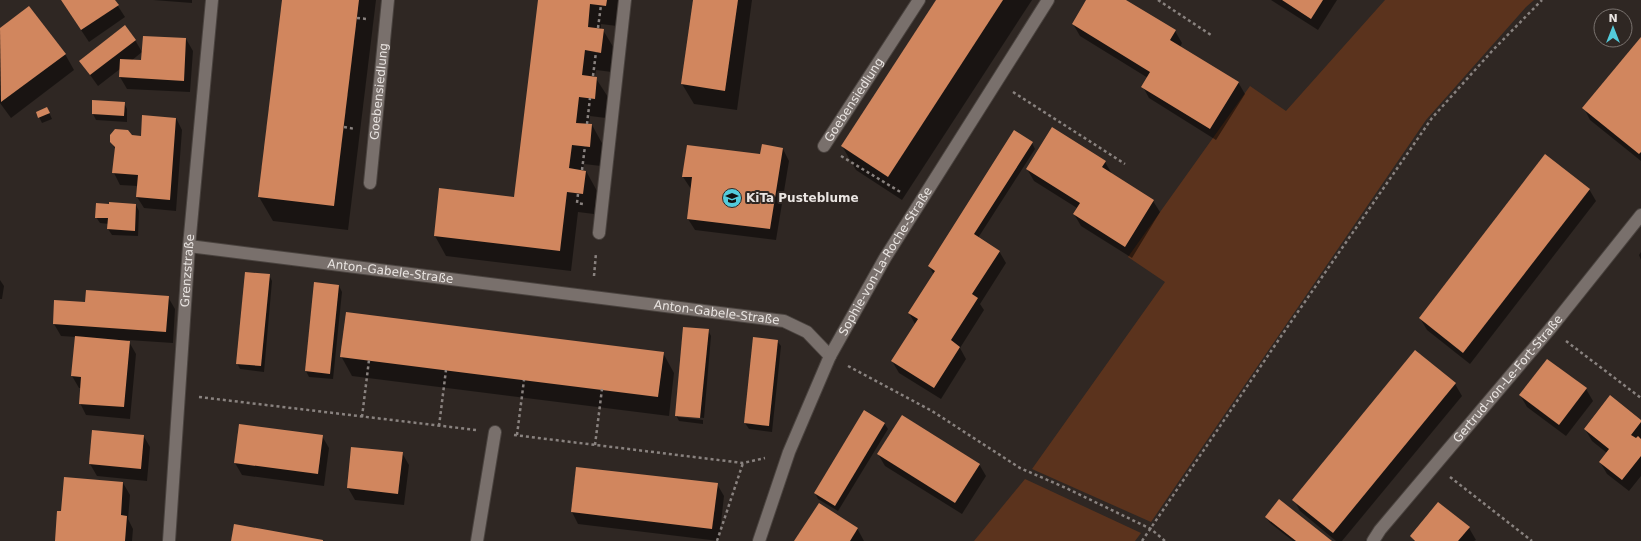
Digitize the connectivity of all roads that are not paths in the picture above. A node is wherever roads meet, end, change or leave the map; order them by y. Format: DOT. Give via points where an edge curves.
graph roads {
  1 [pos="212,0"];
  2 [pos="388,0"];
  3 [pos="625,0"];
  4 [pos="919,0"];
  5 [pos="1048,0"];
  6 [pos="824,146"];
  7 [pos="370,183"];
  8 [pos="1641,215"];
  9 [pos="599,233"];
  10 [pos="189,246"];
  11 [pos="830,356"];
  12 [pos="495,432"];
  13 [pos="169,541"];
  14 [pos="477,541"];
  15 [pos="758,541"];
  16 [pos="1373,541"];
  1 -- 10 [label="street, Grenzstraße"];
  2 -- 7 [label="street, Goebensiedlung"];
  3 -- 9 [label="street"];
  4 -- 6 [label="street, Goebensiedlung"];
  5 -- 11 [label="street, Sophie-von-La-Roche-Straße" via="885,258"];
  8 -- 16 [label="street, Gertrud-von-Le-Fort-Straße" via="1550,329"];
  10 -- 11 [label="street, Anton-Gabele-Straße" via="784,321 807,332"];
  10 -- 13 [label="street, Grenzstraße"];
  11 -- 15 [label="street, Sophie-von-La-Roche-Straße" via="789,452"];
  12 -- 14 [label="street"];
}
